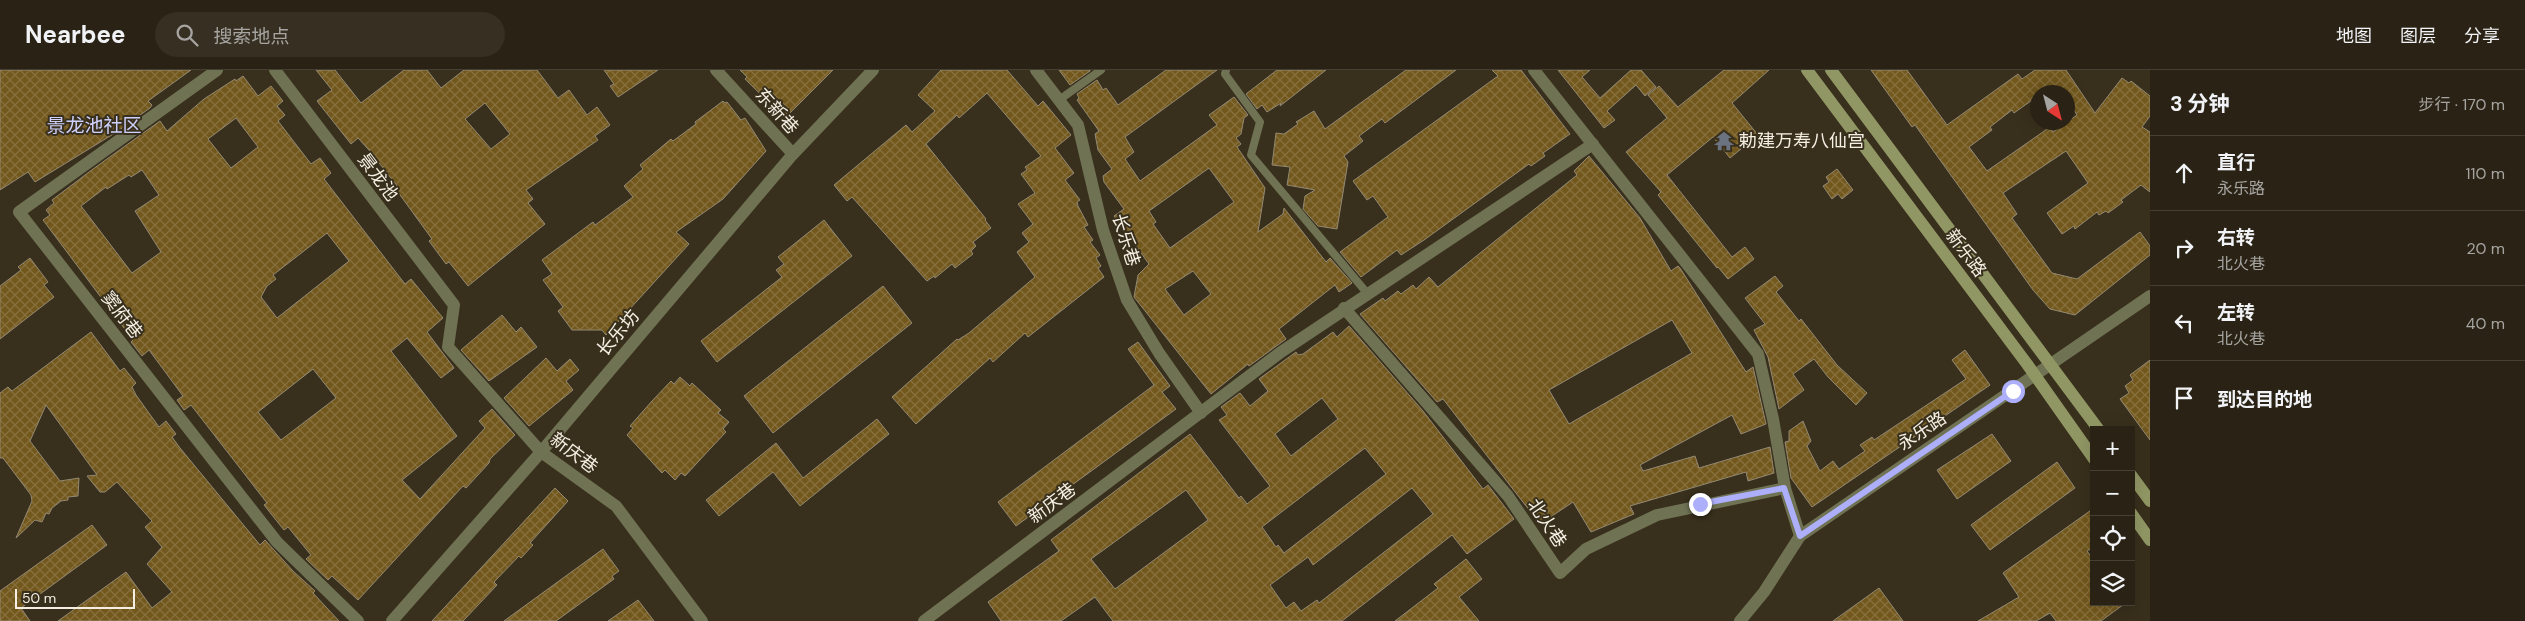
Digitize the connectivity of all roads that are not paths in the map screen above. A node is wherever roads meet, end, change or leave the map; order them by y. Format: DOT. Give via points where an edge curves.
graph roads {
  1 [pos="217,70"];
  2 [pos="275,70"];
  3 [pos="716,70"];
  4 [pos="873,70"];
  5 [pos="1036,70"];
  6 [pos="1102,70"];
  7 [pos="1226,70"];
  8 [pos="1534,70"];
  9 [pos="1806,70"];
  10 [pos="1831,70"];
  11 [pos="1059,100"];
  12 [pos="1593,144"];
  13 [pos="793,154"];
  14 [pos="1367,293"];
  15 [pos="2150,296"];
  16 [pos="454,305"];
  17 [pos="1344,308"];
  18 [pos="2051,364"];
  19 [pos="2035,375"];
  20 [pos="1201,413"];
  21 [pos="2096,426"];
  22 [pos="541,452"];
  23 [pos="2090,453"];
  24 [pos="2135,480"];
  25 [pos="1784,488"];
  26 [pos="2150,501"];
  27 [pos="2133,516"];
  28 [pos="1800,536"];
  29 [pos="2150,540"];
  30 [pos="358,621"];
  31 [pos="392,621"];
  32 [pos="702,621"];
  33 [pos="924,621"];
  34 [pos="1740,621"];
  1 -- 30 [label="street, 窦府巷" via="19,212 278,542"];
  2 -- 16 [label="street, 景龙池"];
  3 -- 13 [label="street, 东新巷"];
  4 -- 13 [label="street, 长乐坊"];
  5 -- 11 [label="street, 长乐巷"];
  6 -- 11 [label="lane"];
  7 -- 14 [label="lane" via="1225,74 1260,122 1251,155"];
  8 -- 12 [label="street"];
  9 -- 19 [label="main road, 新乐路"];
  10 -- 18 [label="main road, 新乐路"];
  11 -- 20 [label="street, 长乐巷" via="1078,125 1103,230 1127,300"];
  12 -- 14 [label="street"];
  12 -- 25 [label="street" via="1758,354"];
  13 -- 22 [label="street, 长乐坊"];
  14 -- 17 [label="street"];
  15 -- 18 [label="street, 永乐路"];
  16 -- 22 [label="street, 新庆巷" via="448,347"];
  17 -- 20 [label="street"];
  17 -- 25 [label="street, 北火巷" via="1508,496 1560,573 1586,549 1657,515"];
  18 -- 19 [label="street, 永乐路"];
  18 -- 21 [label="main road, 新乐路"];
  19 -- 23 [label="main road, 新乐路"];
  19 -- 28 [label="street, 永乐路"];
  20 -- 33 [label="street, 新庆巷"];
  22 -- 31 [label="street, 长乐坊"];
  22 -- 32 [label="street, 新庆巷" via="616,506"];
  24 -- 26 [label="main road"];
  25 -- 28 [label="street"];
  27 -- 29 [label="main road"];
  28 -- 34 [label="street, 永乐路" via="1764,592"];
}
